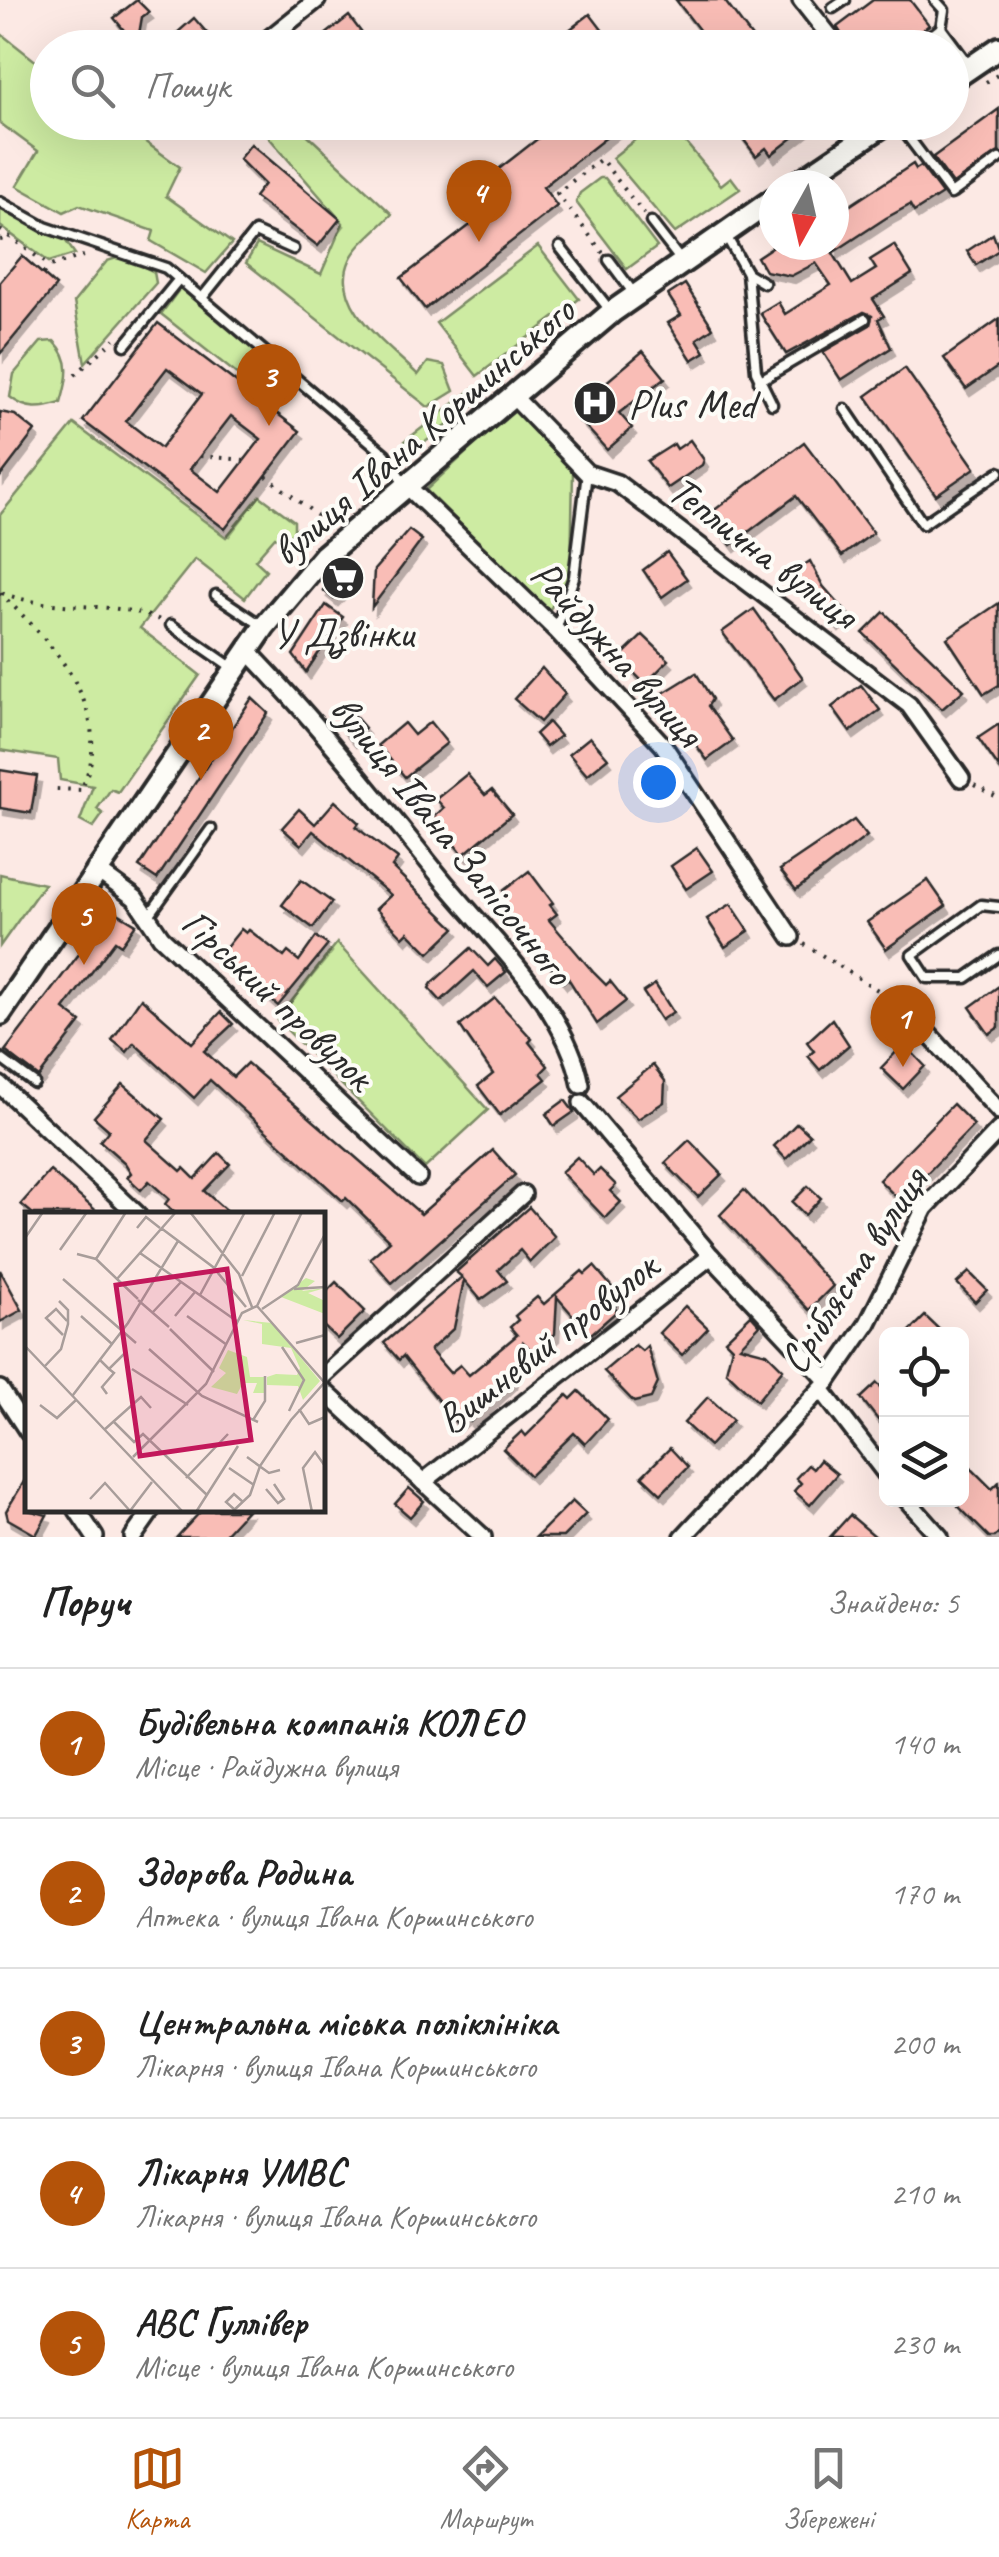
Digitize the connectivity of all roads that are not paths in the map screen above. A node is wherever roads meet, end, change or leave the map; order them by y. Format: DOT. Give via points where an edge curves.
graph roads {
  1 [pos="316,0"];
  2 [pos="802,0"];
  3 [pos="845,0"];
  4 [pos="935,0"];
  5 [pos="833,8"];
  6 [pos="942,28"];
  7 [pos="278,30"];
  8 [pos="824,30"];
  9 [pos="939,30"];
  10 [pos="999,48"];
  11 [pos="970,67"];
  12 [pos="861,140"];
  13 [pos="910,140"];
  14 [pos="999,159"];
  15 [pos="817,170"];
  16 [pos="0,202"];
  17 [pos="759,209"];
  18 [pos="651,222"];
  19 [pos="724,232"];
  20 [pos="560,247"];
  21 [pos="292,249"];
  22 [pos="609,260"];
  23 [pos="682,262"];
  24 [pos="747,273"];
  25 [pos="179,279"];
  26 [pos="764,282"];
  27 [pos="635,295"];
  28 [pos="202,298"];
  29 [pos="612,312"];
  30 [pos="865,319"];
  31 [pos="125,345"];
  32 [pos="759,382"];
  33 [pos="512,395"];
  34 [pos="772,404"];
  35 [pos="845,410"];
  36 [pos="999,472"];
  37 [pos="587,473"];
  38 [pos="404,483"];
  39 [pos="216,595"];
  40 [pos="171,625"];
  41 [pos="264,626"];
  42 [pos="556,630"];
  43 [pos="247,650"];
  44 [pos="235,669"];
  45 [pos="961,778"];
  46 [pos="211,829"];
  47 [pos="95,869"];
  48 [pos="999,907"];
  49 [pos="146,921"];
  50 [pos="791,937"];
  51 [pos="999,955"];
  52 [pos="901,1004"];
  53 [pos="0,1014"];
  54 [pos="0,1058"];
  55 [pos="34,1083"];
  56 [pos="0,1085"];
  57 [pos="581,1085"];
  58 [pos="582,1103"];
  59 [pos="999,1111"];
  60 [pos="999,1130"];
  61 [pos="418,1177"];
  62 [pos="523,1194"];
  63 [pos="135,1212"];
  64 [pos="711,1256"];
  65 [pos="325,1374"];
  66 [pos="825,1385"];
  67 [pos="0,1389"];
  68 [pos="325,1392"];
  69 [pos="25,1427"];
  70 [pos="879,1464"];
  71 [pos="424,1482"];
  72 [pos="914,1507"];
  73 [pos="78,1512"];
  74 [pos="151,1512"];
  75 [pos="95,1537"];
  76 [pos="132,1537"];
  77 [pos="483,1537"];
  78 [pos="683,1537"];
  79 [pos="940,1537"];
  1 -- 7 [label="street"];
  2 -- 8 [label="street"];
  3 -- 5 [label="lane"];
  4 -- 6 [label="lane" via="944,10"];
  6 -- 9 [label="lane"];
  10 -- 11 [label="street"];
  12 -- 15 [label="street"];
  13 -- 14 [label="lane" via="951,194"];
  16 -- 25 [label="lane" via="45,227 166,268"];
  17 -- 19 [label="street, вулиця Івана Коршинського"];
  18 -- 23 [label="lane"];
  19 -- 23 [label="street, вулиця Івана Коршинського"];
  19 -- 24 [label="lane"];
  20 -- 29 [label="lane"];
  21 -- 28 [label="lane" via="255,232"];
  22 -- 27 [label="lane"];
  23 -- 27 [label="street, вулиця Івана Коршинського"];
  24 -- 26 [label="lane"];
  24 -- 32 [label="lane"];
  25 -- 28 [label="lane"];
  25 -- 31 [label="lane"];
  27 -- 29 [label="street, вулиця Івана Коршинського"];
  28 -- 38 [label="lane" via="384,454"];
  29 -- 33 [label="street, вулиця Івана Коршинського"];
  30 -- 32 [label="lane"];
  32 -- 34 [label="lane"];
  33 -- 37 [label="street, Теплична вулиця"];
  33 -- 38 [label="street, вулиця Івана Коршинського"];
  35 -- 36 [label="lane" via="923,524"];
  37 -- 42 [label="lane" via="574,577"];
  37 -- 45 [label="street, Теплична вулиця" via="617,482 909,705"];
  38 -- 41 [label="street, вулиця Івана Коршинського" via="329,550"];
  38 -- 42 [label="street, Райдужна вулиця"];
  39 -- 41 [label="lane"];
  40 -- 44 [label="lane"];
  41 -- 43 [label="street, вулиця Івана Коршинського"];
  42 -- 50 [label="street, Райдужна вулиця" via="663,745"];
  43 -- 44 [label="street, вулиця Івана Коршинського"];
  43 -- 57 [label="street, вулиця Івана Запісочного" via="304,710 536,995 571,1048"];
  44 -- 47 [label="street, вулиця Івана Коршинського"];
  46 -- 49 [label="lane"];
  47 -- 49 [label="street, Гірський провулок" via="135,898"];
  47 -- 53 [label="street, вулиця Івана Коршинського"];
  48 -- 51 [label="lane" via="980,905 912,954 928,978 966,978"];
  49 -- 61 [label="street, Гірський провулок"];
  52 -- 59 [label="street"];
  54 -- 55 [label="lane"];
  56 -- 63 [label="street"];
  58 -- 64 [label="street"];
  60 -- 66 [label="street, Срібляста вулиця" via="926,1208 868,1323"];
  62 -- 65 [label="street"];
  64 -- 66 [label="street"];
  64 -- 71 [label="street, Вишневий провулок"];
  66 -- 70 [label="street"];
  66 -- 78 [label="street, Срібляста вулиця"];
  67 -- 69 [label="street"];
  68 -- 71 [label="street"];
  71 -- 77 [label="street"];
  72 -- 79 [label="street"];
  73 -- 75 [label="street"];
  74 -- 76 [label="street"];
}
